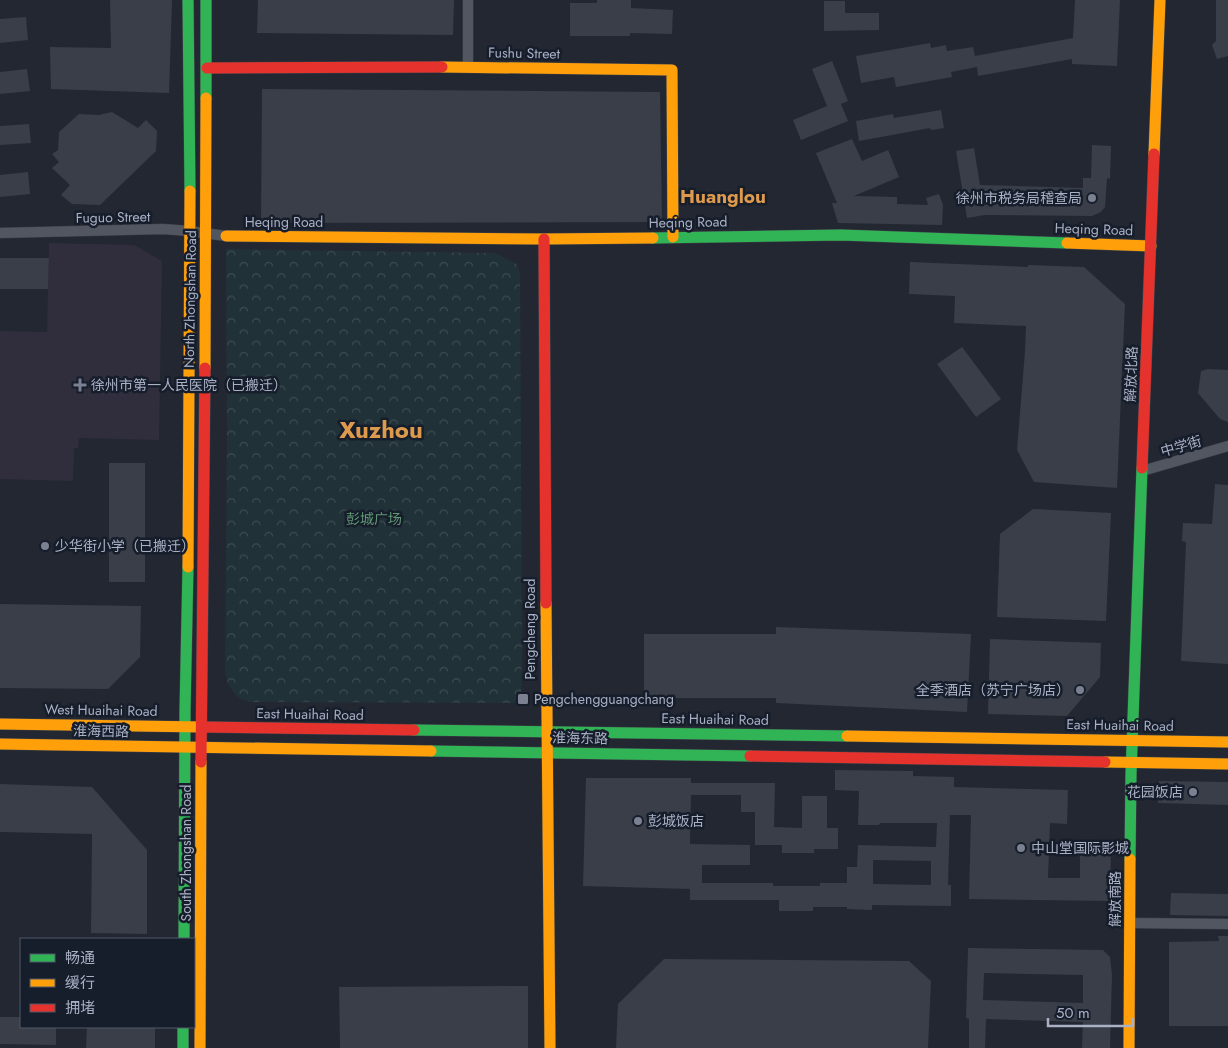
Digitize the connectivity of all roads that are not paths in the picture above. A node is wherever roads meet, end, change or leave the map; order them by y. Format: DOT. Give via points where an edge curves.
graph roads {
  1 [pos="188,0"];
  2 [pos="206,0"];
  3 [pos="468,0"];
  4 [pos="1160,0"];
  5 [pos="468,67"];
  6 [pos="207,68"];
  7 [pos="189,231"];
  8 [pos="0,233"];
  9 [pos="206,233"];
  10 [pos="226,236"];
  11 [pos="673,237"];
  12 [pos="544,239"];
  13 [pos="1151,246"];
  14 [pos="1228,446"];
  15 [pos="1142,472"];
  16 [pos="0,724"];
  17 [pos="185,727"];
  18 [pos="201,727"];
  19 [pos="546,732"];
  20 [pos="1228,742"];
  21 [pos="0,744"];
  22 [pos="1132,745"];
  23 [pos="185,747"];
  24 [pos="201,747"];
  25 [pos="546,753"];
  26 [pos="1132,762"];
  27 [pos="1228,764"];
  28 [pos="1130,923"];
  29 [pos="1228,924"];
  30 [pos="184,938"];
  31 [pos="183,1028"];
  32 [pos="183,1048"];
  33 [pos="200,1048"];
  34 [pos="550,1048"];
  35 [pos="1129,1048"];
  1 -- 7 [label="main road, North Zhongshan Road"];
  2 -- 6 [label="main road, North Zhongshan Road"];
  3 -- 5 [label="street"];
  4 -- 13 [label="main road, 解放北路"];
  5 -- 6 [label="main road, Fushu Street"];
  5 -- 11 [label="main road, Fushu Street" via="672,70"];
  6 -- 9 [label="main road, North Zhongshan Road"];
  7 -- 8 [label="street, Fuguo Street"];
  7 -- 9 [label="street, Fuguo Street"];
  7 -- 17 [label="main road, North Zhongshan Road"];
  9 -- 10 [label="street, Fuguo Street"];
  9 -- 18 [label="main road, North Zhongshan Road"];
  10 -- 12 [label="main road, Heqing Road"];
  11 -- 12 [label="main road, Heqing Road"];
  11 -- 13 [label="main road, Heqing Road" via="842,235"];
  12 -- 19 [label="main road, Pengcheng Road"];
  13 -- 15 [label="main road, 解放北路"];
  14 -- 15 [label="street, 中学街"];
  15 -- 22 [label="main road, 解放北路"];
  16 -- 17 [label="main road, West Huaihai Road"];
  17 -- 18 [label="main road, West Huaihai Road"];
  17 -- 23 [label="main road, North Zhongshan Road"];
  18 -- 19 [label="main road, East Huaihai Road"];
  18 -- 24 [label="main road, North Zhongshan Road"];
  19 -- 22 [label="main road, East Huaihai Road"];
  19 -- 25 [label="main road, Pengcheng Road"];
  20 -- 22 [label="main road, East Huaihai Road"];
  21 -- 23 [label="main road, 淮海西路"];
  22 -- 26 [label="main road, 解放南路"];
  23 -- 24 [label="main road, 淮海西路"];
  23 -- 30 [label="main road, South Zhongshan Road"];
  24 -- 25 [label="main road, 淮海东路"];
  24 -- 33 [label="main road, South Zhongshan Road"];
  25 -- 26 [label="main road, 淮海东路"];
  25 -- 34 [label="main road, Pengcheng Road"];
  26 -- 27 [label="main road"];
  26 -- 28 [label="main road, 解放南路"];
  28 -- 29 [label="street"];
  28 -- 35 [label="main road, 解放南路"];
  31 -- 32 [label="main road"];
}
